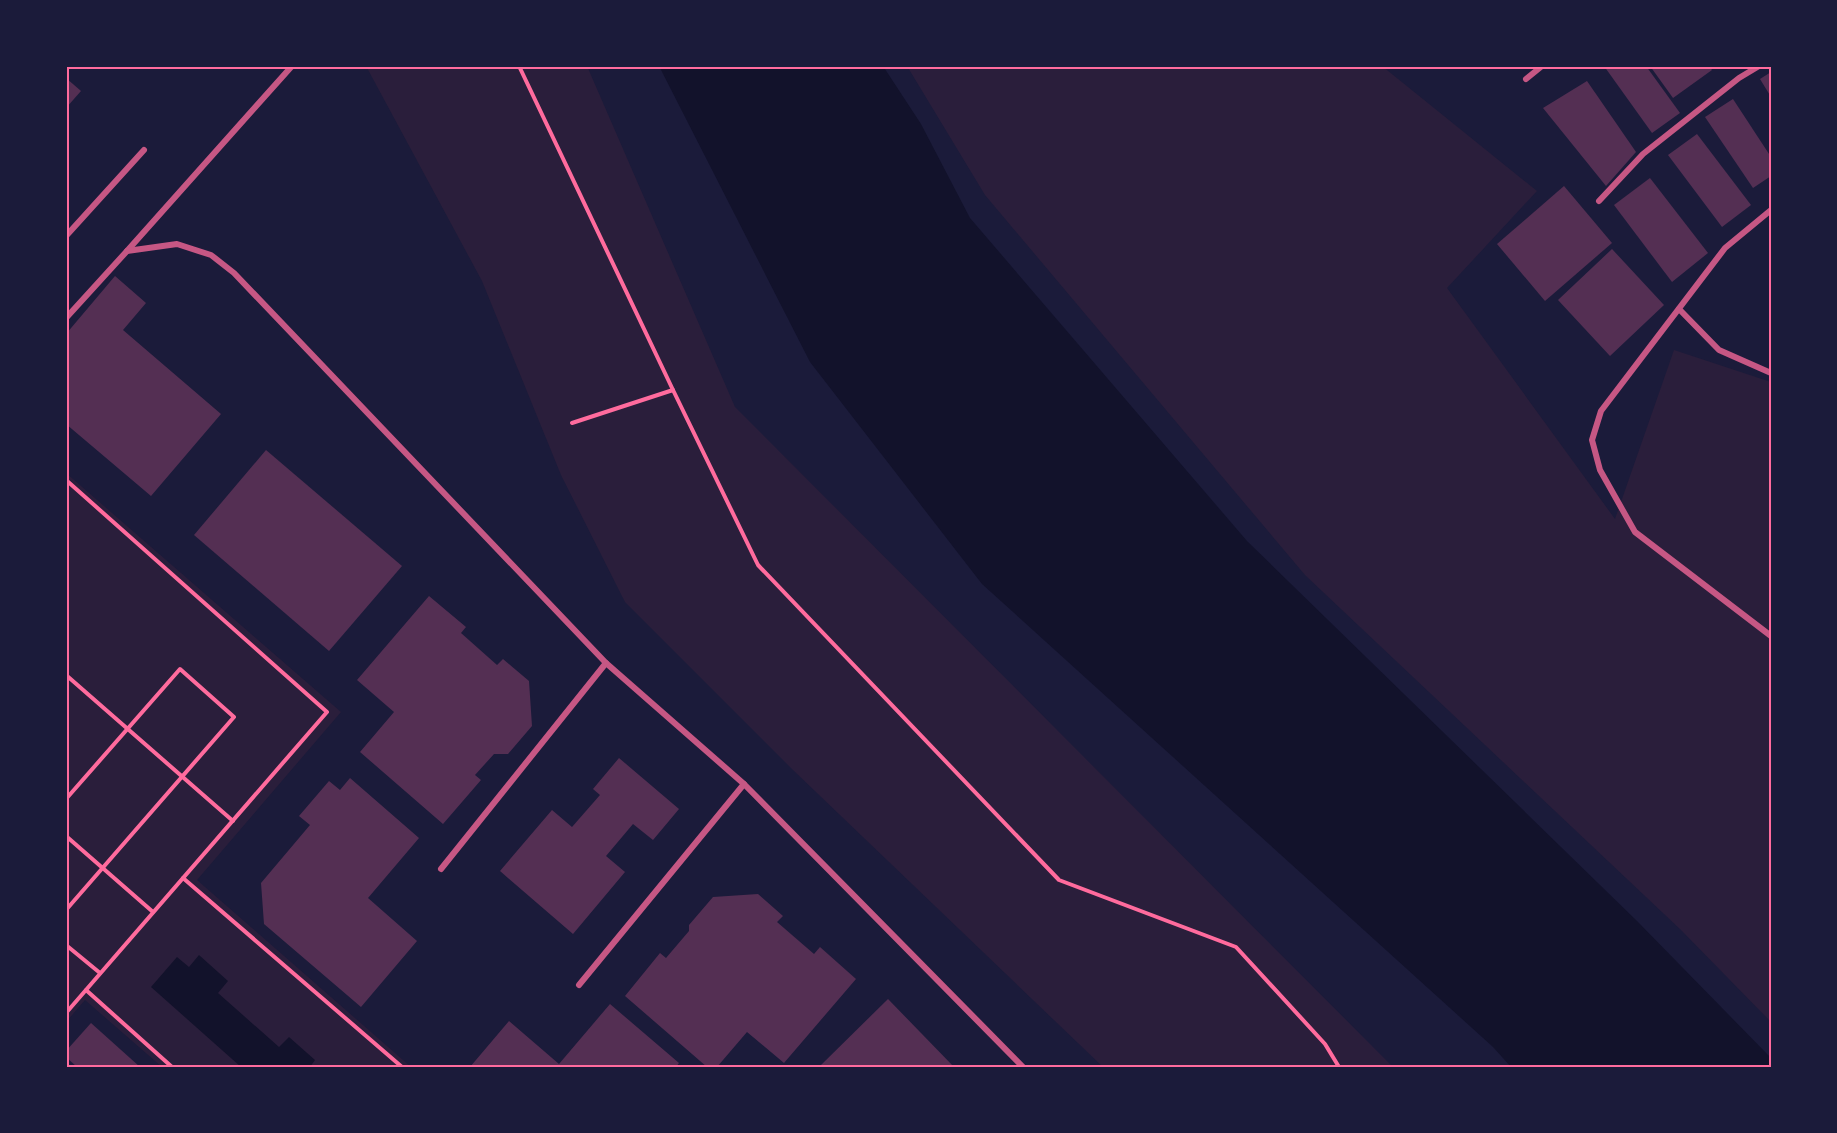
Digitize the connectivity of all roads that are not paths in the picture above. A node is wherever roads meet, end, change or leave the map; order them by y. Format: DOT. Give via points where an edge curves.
graph roads {
  1 [pos="292,66"];
  2 [pos="1542,66"];
  3 [pos="1759,66"];
  4 [pos="1526,79"];
  5 [pos="144,150"];
  6 [pos="1599,201"];
  7 [pos="1771,210"];
  8 [pos="66,236"];
  9 [pos="127,251"];
  10 [pos="1679,309"];
  11 [pos="66,318"];
  12 [pos="1771,373"];
  13 [pos="1771,636"];
  14 [pos="606,663"];
  15 [pos="744,784"];
  16 [pos="441,868"];
  17 [pos="579,985"];
  18 [pos="1023,1067"];
  1 -- 9 [label="street"];
  2 -- 4 [label="street"];
  3 -- 6 [label="street" via="1642,154"];
  5 -- 8 [label="street"];
  7 -- 10 [label="street" via="1725,248"];
  9 -- 11 [label="street"];
  9 -- 14 [label="street" via="177,244 211,255 234,273"];
  10 -- 12 [label="street" via="1719,350"];
  10 -- 13 [label="street" via="1601,411 1592,440 1600,470 1635,532"];
  14 -- 15 [label="street"];
  14 -- 16 [label="street"];
  15 -- 17 [label="street"];
  15 -- 18 [label="street"];
}
